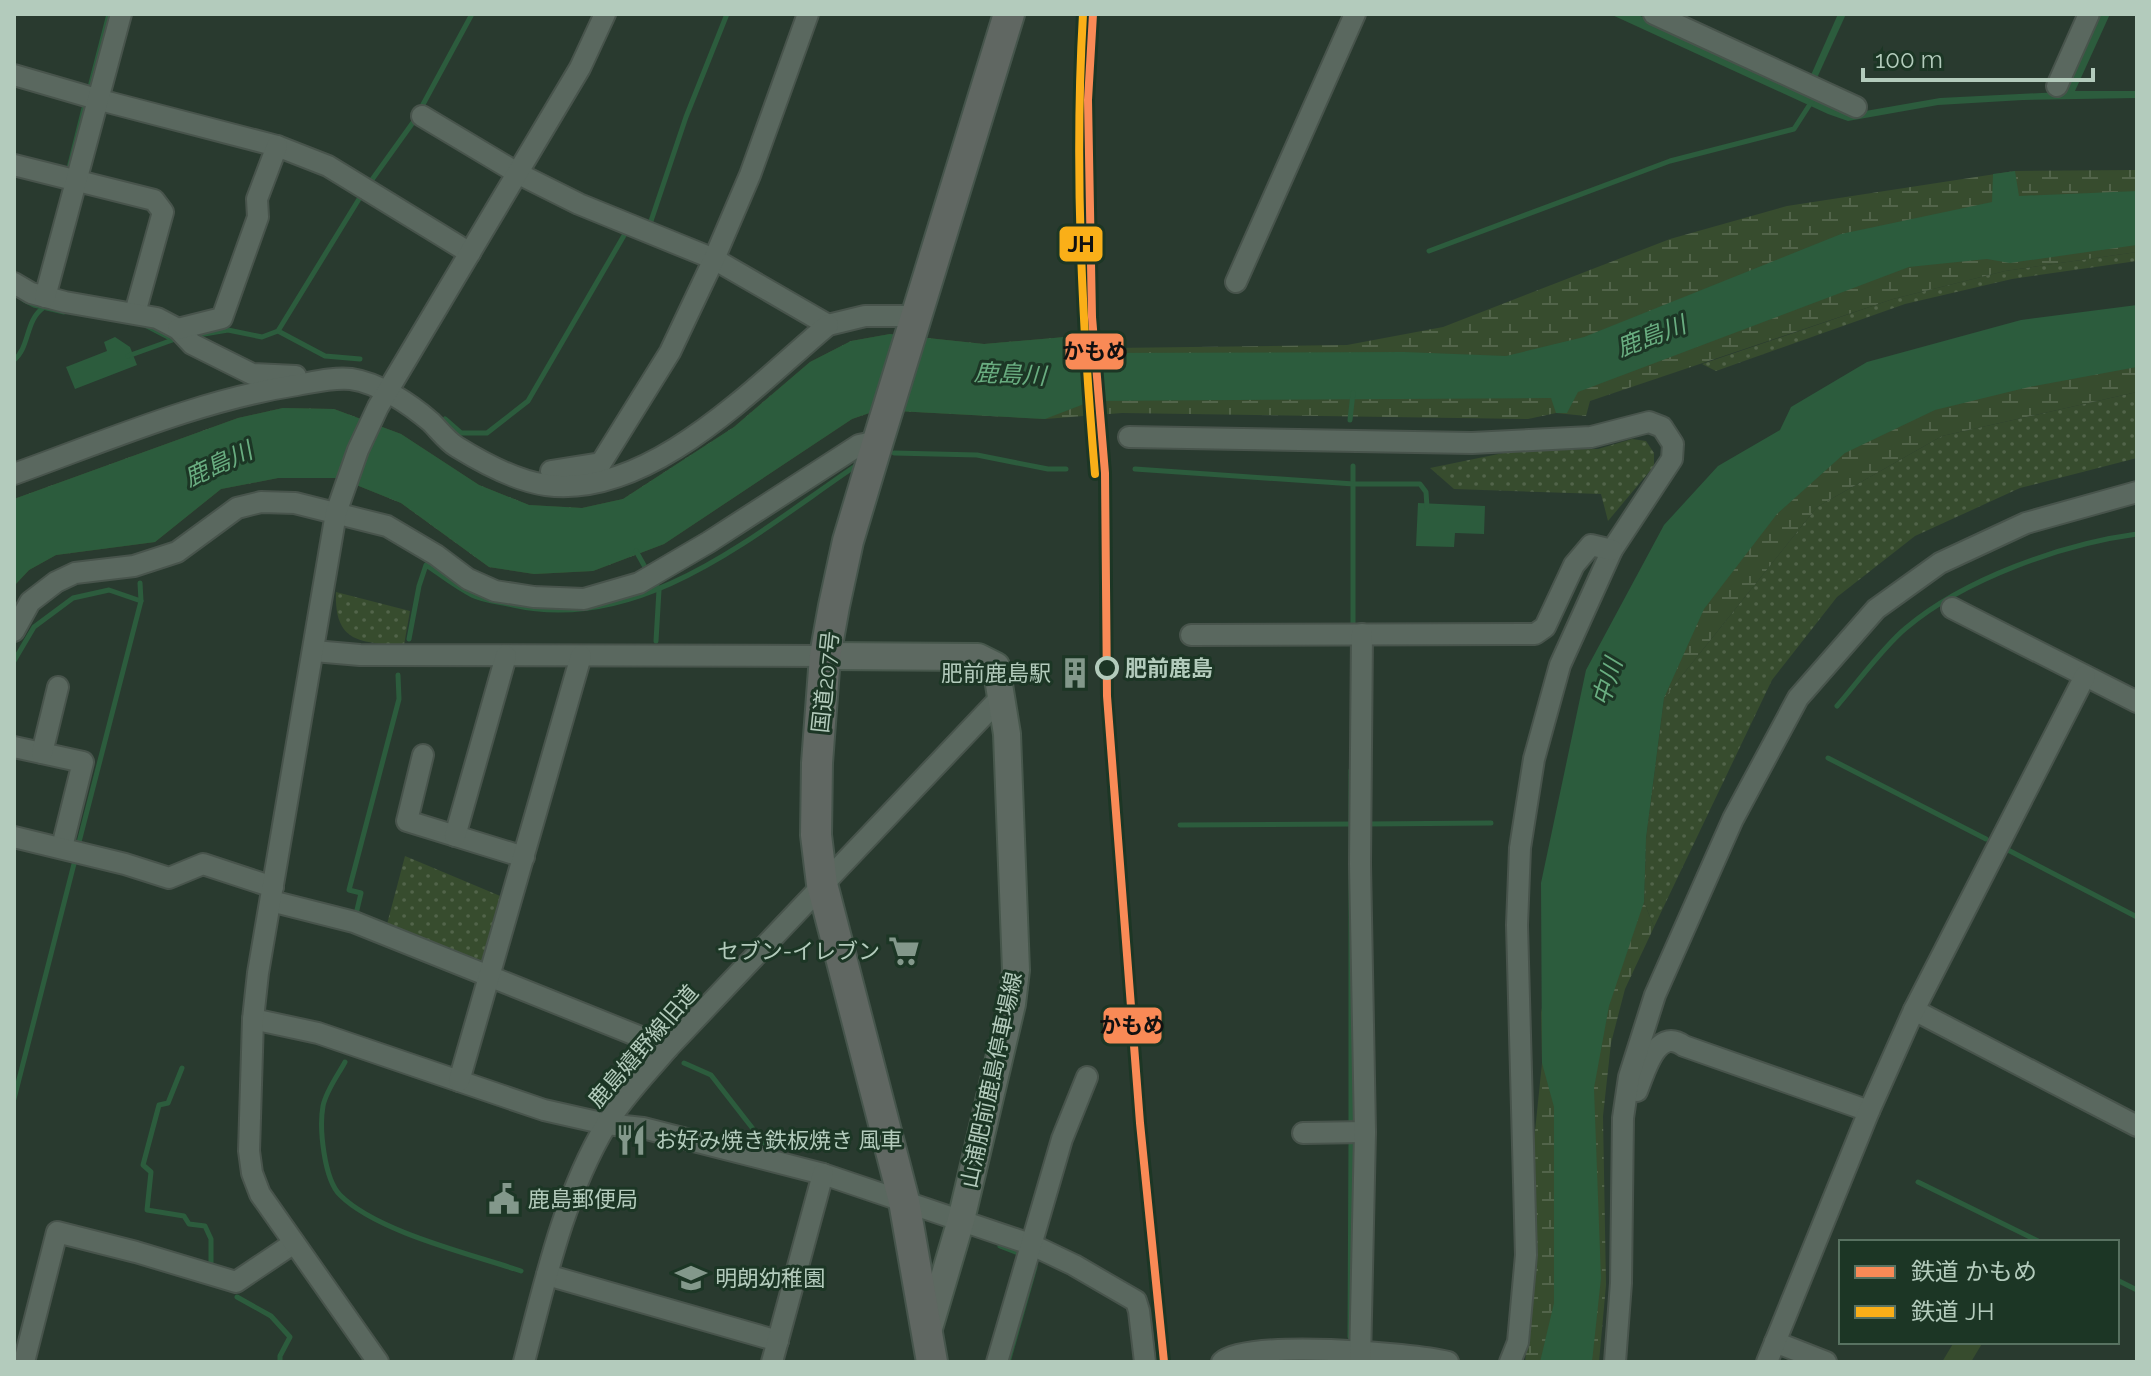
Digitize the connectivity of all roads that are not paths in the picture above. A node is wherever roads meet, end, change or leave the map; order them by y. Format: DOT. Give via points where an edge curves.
graph roads {
  1 [pos="121,14"];
  2 [pos="605,14"];
  3 [pos="808,14"];
  4 [pos="1009,14"];
  5 [pos="1355,14"];
  6 [pos="1654,14"];
  7 [pos="2089,14"];
  8 [pos="14,75"];
  9 [pos="2057,86"];
  10 [pos="100,100"];
  11 [pos="1856,107"];
  12 [pos="422,116"];
  13 [pos="277,146"];
  14 [pos="14,165"];
  15 [pos="519,174"];
  16 [pos="68,178"];
  17 [pos="470,253"];
  18 [pos="714,259"];
  19 [pos="1236,282"];
  20 [pos="30,291"];
  21 [pos="135,313"];
  22 [pos="916,316"];
  23 [pos="828,325"];
  24 [pos="185,336"];
  25 [pos="319,381"];
  26 [pos="383,399"];
  27 [pos="880,432"];
  28 [pos="1129,437"];
  29 [pos="551,471"];
  30 [pos="14,474"];
  31 [pos="2137,492"];
  32 [pos="339,504"];
  33 [pos="1612,550"];
  34 [pos="1952,608"];
  35 [pos="14,631"];
  36 [pos="1362,634"];
  37 [pos="1191,635"];
  38 [pos="314,651"];
  39 [pos="506,656"];
  40 [pos="581,656"];
  41 [pos="825,656"];
  42 [pos="2085,676"];
  43 [pos="58,687"];
  44 [pos="1002,696"];
  45 [pos="2137,702"];
  46 [pos="14,747"];
  47 [pos="42,753"];
  48 [pos="423,755"];
  49 [pos="455,836"];
  50 [pos="14,837"];
  51 [pos="72,850"];
  52 [pos="524,857"];
  53 [pos="822,884"];
  54 [pos="272,894"];
  55 [pos="490,976"];
  56 [pos="1914,1010"];
  57 [pos="253,1019"];
  58 [pos="668,1048"];
  59 [pos="1087,1077"];
  60 [pos="459,1081"];
  61 [pos="1869,1111"];
  62 [pos="606,1124"];
  63 [pos="2137,1126"];
  64 [pos="1354,1132"];
  65 [pos="1303,1133"];
  66 [pos="1624,1144"];
  67 [pos="823,1174"];
  68 [pos="904,1201"];
  69 [pos="961,1220"];
  70 [pos="294,1243"];
  71 [pos="1030,1244"];
  72 [pos="547,1275"];
  73 [pos="778,1341"];
  74 [pos="1775,1342"];
  75 [pos="930,1347"];
  76 [pos="1360,1357"];
  77 [pos="24,1362"];
  78 [pos="378,1362"];
  79 [pos="524,1362"];
  80 [pos="772,1362"];
  81 [pos="921,1362"];
  82 [pos="997,1362"];
  83 [pos="1145,1362"];
  84 [pos="1222,1362"];
  85 [pos="1448,1362"];
  86 [pos="1510,1362"];
  87 [pos="1615,1362"];
  88 [pos="1767,1362"];
  89 [pos="1826,1362"];
  1 -- 10 [label="street"];
  2 -- 15 [label="street"];
  3 -- 18 [label="street"];
  4 -- 22 [label="highway, 国道207号"];
  5 -- 19 [label="street"];
  6 -- 11 [label="street"];
  7 -- 9 [label="street"];
  8 -- 10 [label="street"];
  10 -- 13 [label="street"];
  10 -- 16 [label="street"];
  12 -- 15 [label="street"];
  13 -- 17 [label="street" via="328,166"];
  13 -- 24 [label="street" via="222,318"];
  14 -- 16 [label="street"];
  15 -- 17 [label="street"];
  15 -- 18 [label="street"];
  16 -- 20 [label="street"];
  16 -- 21 [label="street" via="154,200 163,212"];
  17 -- 26 [label="street"];
  18 -- 23 [label="street"];
  18 -- 29 [label="street" via="670,352 601,463"];
  20 -- 21 [label="street"];
  21 -- 24 [label="street" via="157,318"];
  22 -- 23 [label="street" via="865,316"];
  22 -- 27 [label="highway, 国道207号"];
  23 -- 26 [label="street" via="709,426 645,466 576,486 544,485 503,472 454,445 429,420"];
  24 -- 25 [label="street" via="252,374"];
  25 -- 26 [label="street" via="352,379"];
  25 -- 30 [label="street" via="242,395"];
  26 -- 32 [label="street"];
  27 -- 32 [label="street" via="639,583 584,599 495,591 387,526"];
  27 -- 41 [label="highway, 国道207号" via="848,541"];
  28 -- 33 [label="street" via="1472,443 1591,437 1649,422 1662,427 1673,444 1672,459"];
  31 -- 66 [label="street" via="2026,523 1940,563 1876,609 1798,698 1733,819 1655,995 1629,1077"];
  32 -- 35 [label="street" via="261,502 237,508 177,552 134,566 75,573 56,582 30,602"];
  32 -- 38 [label="street"];
  33 -- 36 [label="street" via="1591,545 1574,565 1545,627 1535,634"];
  33 -- 86 [label="street" via="1560,665 1534,759 1520,848 1517,925 1526,1255 1518,1342"];
  34 -- 42 [label="street"];
  36 -- 37 [label="street"];
  36 -- 64 [label="street"];
  38 -- 39 [label="street"];
  38 -- 54 [label="street"];
  39 -- 40 [label="street"];
  39 -- 49 [label="street"];
  40 -- 41 [label="street"];
  40 -- 52 [label="street"];
  41 -- 44 [label="main road, 山浦肥前鹿島停車場線" via="978,657 996,666"];
  41 -- 53 [label="highway, 国道207号" via="816,807"];
  42 -- 45 [label="street"];
  42 -- 56 [label="street"];
  43 -- 47 [label="street"];
  44 -- 53 [label="street, 鹿島嬉野線旧道"];
  44 -- 69 [label="main road, 山浦肥前鹿島停車場線" via="1016,970"];
  46 -- 47 [label="street"];
  47 -- 51 [label="street" via="83,762"];
  48 -- 49 [label="street" via="407,821"];
  49 -- 52 [label="street"];
  50 -- 51 [label="street"];
  51 -- 54 [label="street" via="169,878 203,864"];
  52 -- 55 [label="street"];
  53 -- 58 [label="street, 鹿島嬉野線旧道"];
  53 -- 68 [label="highway, 国道207号"];
  54 -- 55 [label="street"];
  54 -- 57 [label="street"];
  55 -- 58 [label="street"];
  55 -- 60 [label="street"];
  56 -- 61 [label="street"];
  56 -- 63 [label="street"];
  57 -- 60 [label="street" via="318,1033"];
  57 -- 70 [label="street" via="252,1173"];
  58 -- 62 [label="street, 鹿島嬉野線旧道"];
  59 -- 71 [label="street"];
  60 -- 62 [label="street"];
  61 -- 66 [label="street" via="1665,1041 1656,1047 1637,1091"];
  61 -- 74 [label="street"];
  62 -- 67 [label="street" via="643,1128"];
  62 -- 72 [label="street, 鹿島嬉野線旧道" via="571,1196"];
  64 -- 65 [label="street"];
  64 -- 76 [label="street"];
  66 -- 87 [label="street"];
  67 -- 68 [label="street"];
  67 -- 73 [label="street"];
  68 -- 69 [label="street"];
  68 -- 75 [label="highway, 国道207号"];
  69 -- 71 [label="street"];
  69 -- 75 [label="main road, 山浦肥前鹿島停車場線"];
  70 -- 77 [label="street" via="236,1282 57,1232"];
  70 -- 78 [label="street"];
  71 -- 82 [label="street"];
  71 -- 83 [label="street" via="1136,1301"];
  72 -- 73 [label="street"];
  72 -- 79 [label="street, 鹿島嬉野線旧道"];
  73 -- 80 [label="street"];
  74 -- 88 [label="street"];
  74 -- 89 [label="street"];
  75 -- 81 [label="main road, 山浦肥前鹿島停車場線"];
  76 -- 84 [label="street" via="1247,1351"];
  76 -- 85 [label="street" via="1421,1356"];
}
